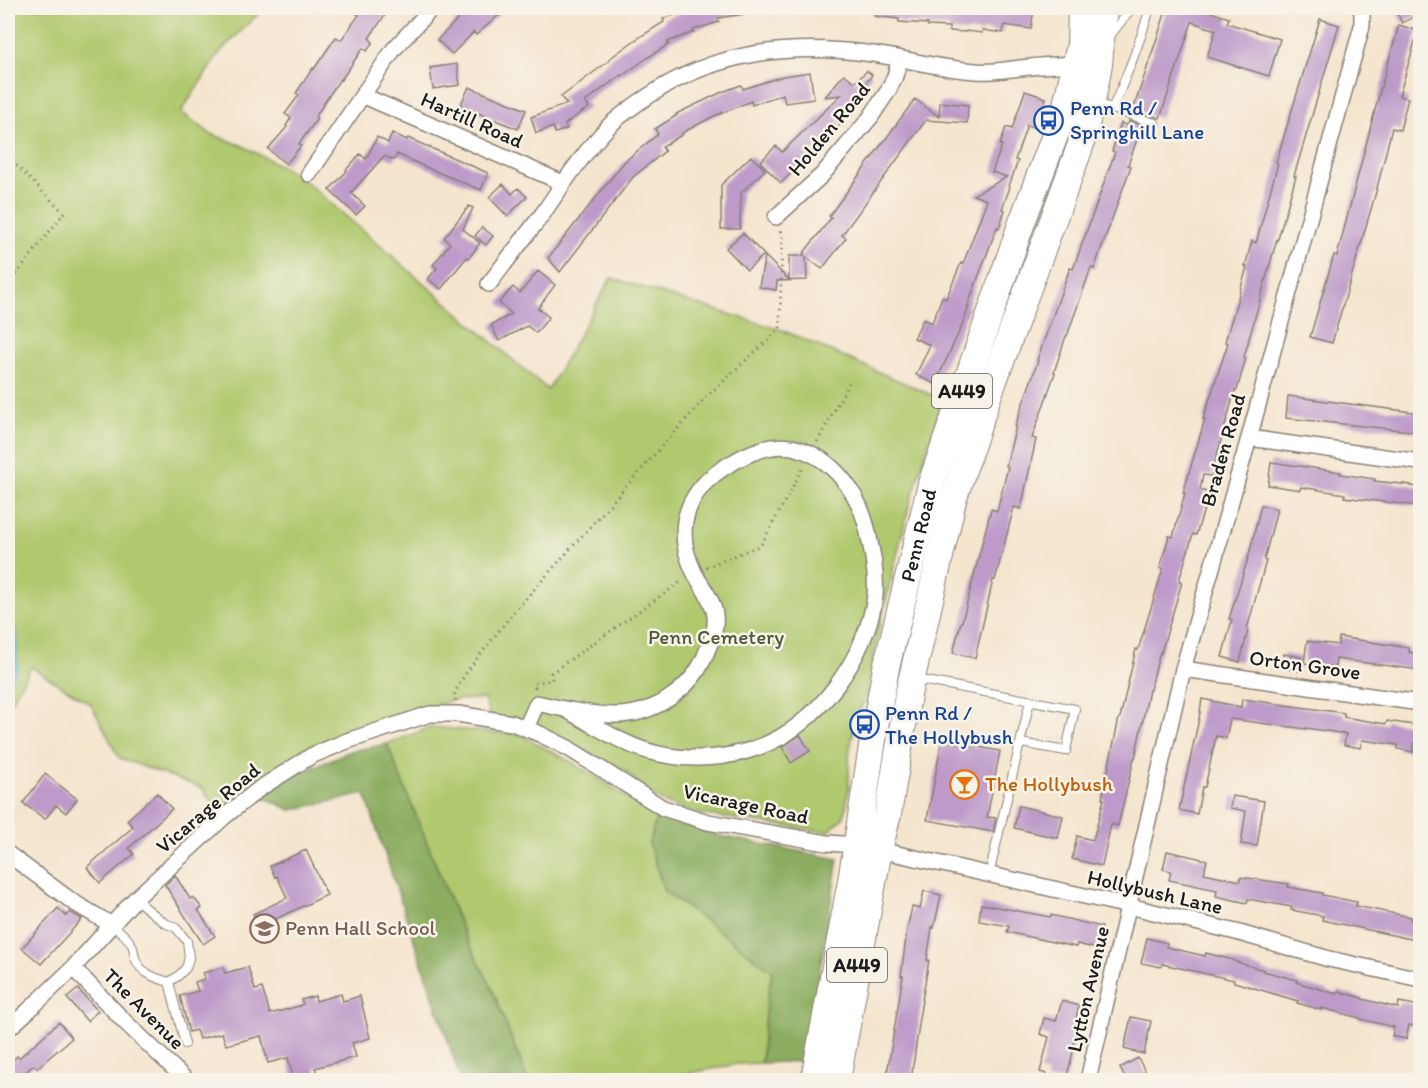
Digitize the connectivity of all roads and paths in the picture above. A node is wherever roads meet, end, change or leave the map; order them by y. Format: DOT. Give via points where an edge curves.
graph roads {
  1 [pos="432,8"];
  2 [pos="1081,8"];
  3 [pos="1104,8"];
  4 [pos="1132,8"];
  5 [pos="1150,8"];
  6 [pos="1360,8"];
  7 [pos="1101,49"];
  8 [pos="900,58"];
  9 [pos="1076,64"];
  10 [pos="364,96"];
  11 [pos="1102,105"];
  12 [pos="1155,123"];
  13 [pos="8,157"];
  14 [pos="309,174"];
  15 [pos="563,183"];
  16 [pos="776,217"];
  17 [pos="489,284"];
  18 [pos="8,285"];
  19 [pos="1249,438"];
  20 [pos="1420,462"];
  21 [pos="1183,669"];
  22 [pos="912,678"];
  23 [pos="1030,700"];
  24 [pos="1420,703"];
  25 [pos="568,711"];
  26 [pos="458,714"];
  27 [pos="526,728"];
  28 [pos="1021,743"];
  29 [pos="868,848"];
  30 [pos="8,855"];
  31 [pos="989,875"];
  32 [pos="135,900"];
  33 [pos="1129,906"];
  34 [pos="112,925"];
  35 [pos="72,969"];
  36 [pos="1420,979"];
  37 [pos="169,982"];
  38 [pos="8,1029"];
  39 [pos="185,1044"];
  40 [pos="186,1080"];
  41 [pos="814,1080"];
  42 [pos="837,1080"];
  43 [pos="1088,1080"];
  1 -- 10 [label="street" via="394,49"];
  2 -- 9 [label="highway, Penn Road / A449"];
  3 -- 7 [label="highway, Penn Road / A449"];
  4 -- 7 [label="lane"];
  5 -- 11 [label="lane" via="1133,60"];
  6 -- 19 [label="street, Braden Road" via="1362,26"];
  7 -- 11 [label="highway, Penn Road / A449"];
  8 -- 9 [label="street" via="979,72"];
  8 -- 15 [label="street" via="842,51 768,51 714,63 684,75 634,106 611,125"];
  8 -- 16 [label="street, Holden Road" via="888,91 870,118 822,175"];
  9 -- 29 [label="highway, Penn Road / A449" via="1065,110 931,484 875,727"];
  10 -- 14 [label="street"];
  10 -- 15 [label="street, Hartill Road"];
  11 -- 12 [label="lane"];
  11 -- 22 [label="highway, Penn Road / A449" via="1080,147 953,500"];
  13 -- 18 [label="path" via="64,213"];
  15 -- 17 [label="street"];
  16 -- 26 [label="path" via="782,236 780,329 706,397 513,613 458,686"];
  19 -- 20 [label="street"];
  19 -- 21 [label="street, Braden Road"];
  21 -- 24 [label="street, Orton Grove"];
  21 -- 33 [label="street, Braden Road"];
  22 -- 23 [label="lane"];
  22 -- 29 [label="highway, Penn Road / A449" via="888,814"];
  23 -- 28 [label="lane"];
  23 -- 28 [label="lane" via="1075,709 1066,751"];
  25 -- 25 [label="street" via="632,747 659,754 711,758 762,746 806,718 853,662 868,627 875,596 875,568 865,519 848,485 822,460 782,446 745,455 709,479 686,512 684,531 687,554 716,617 694,677 669,698 636,712 618,715"];
  25 -- 27 [label="street" via="537,703"];
  26 -- 27 [label="street, Vicarage Road"];
  26 -- 32 [label="street, Vicarage Road" via="430,714 311,756 224,817"];
  27 -- 29 [label="street, Vicarage Road" via="568,748 663,808 708,822"];
  28 -- 31 [label="lane"];
  29 -- 31 [label="street, Hollybush Lane"];
  29 -- 41 [label="highway, Penn Road / A449"];
  29 -- 42 [label="highway, Penn Road / A449"];
  30 -- 34 [label="street" via="73,903"];
  31 -- 33 [label="street, Hollybush Lane"];
  32 -- 34 [label="street, Vicarage Road"];
  32 -- 37 [label="lane" via="176,928 187,941 186,968"];
  33 -- 36 [label="street, Hollybush Lane"];
  33 -- 43 [label="street, Lytton Avenue"];
  34 -- 35 [label="street, Vicarage Road"];
  34 -- 37 [label="lane" via="133,945 140,967 150,976"];
  35 -- 38 [label="street, Vicarage Road"];
  35 -- 40 [label="street, The Avenue"];
  37 -- 39 [label="lane"];
}
